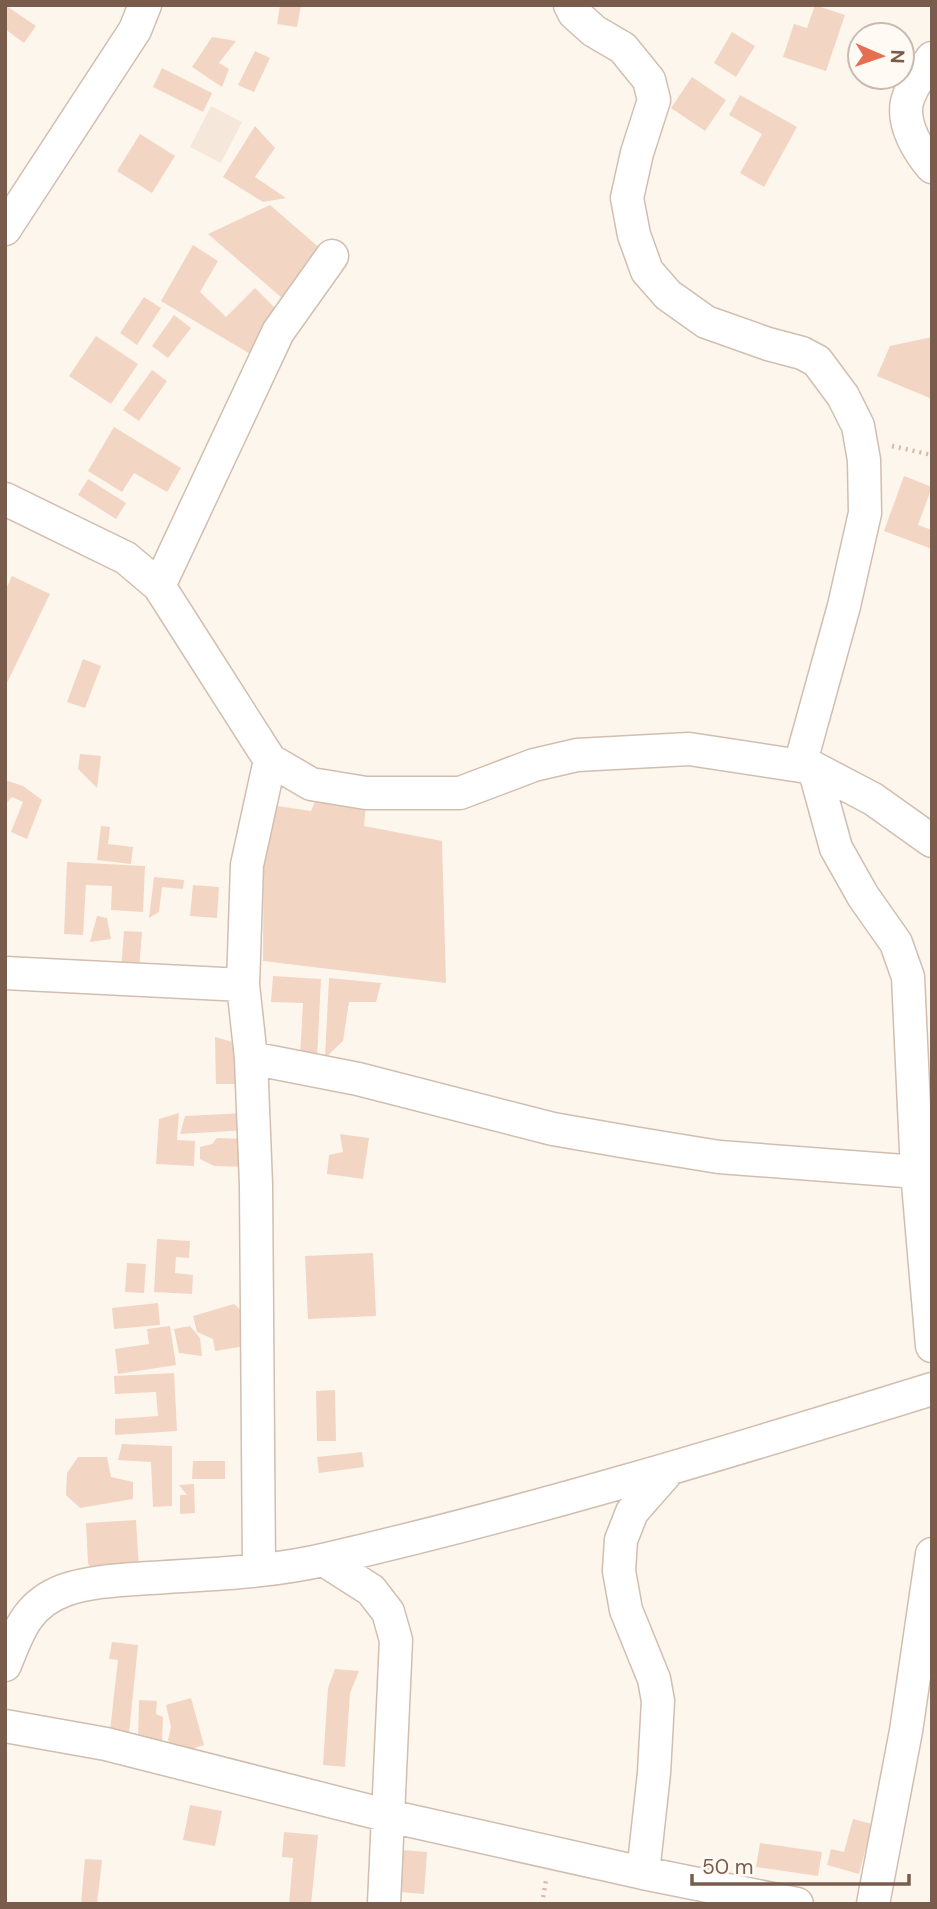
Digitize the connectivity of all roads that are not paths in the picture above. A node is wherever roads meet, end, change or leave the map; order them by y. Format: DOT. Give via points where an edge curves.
graph roads {
  1 [pos="145,5"];
  2 [pos="570,5"];
  3 [pos="932,58"];
  4 [pos="932,167"];
  5 [pos="5,229"];
  6 [pos="332,256"];
  7 [pos="5,499"];
  8 [pos="159,586"];
  9 [pos="270,760"];
  10 [pos="807,766"];
  11 [pos="932,841"];
  12 [pos="5,973"];
  13 [pos="243,985"];
  14 [pos="251,1058"];
  15 [pos="917,1172"];
  16 [pos="932,1346"];
  17 [pos="932,1389"];
  18 [pos="668,1471"];
  19 [pos="932,1554"];
  20 [pos="324,1560"];
  21 [pos="259,1570"];
  22 [pos="5,1665"];
  23 [pos="5,1726"];
  24 [pos="389,1816"];
  25 [pos="643,1873"];
  26 [pos="383,1904"];
  27 [pos="797,1904"];
  28 [pos="873,1904"];
  1 -- 5 [label="street" via="135,30"];
  2 -- 10 [label="street" via="594,31 635,59 649,80 654,100 627,198 647,271 668,295 705,323 817,361 858,426 864,460 864,513"];
  3 -- 4 [label="street" via="907,101 907,121"];
  6 -- 8 [label="street" via="278,332"];
  7 -- 8 [label="street" via="126,558"];
  8 -- 9 [label="street"];
  9 -- 10 [label="street" via="312,784 366,793 460,793 534,765 577,755 689,749"];
  9 -- 13 [label="street" via="247,865"];
  10 -- 11 [label="street" via="873,799"];
  10 -- 15 [label="street" via="836,848 896,943 908,977"];
  12 -- 13 [label="street"];
  13 -- 14 [label="street"];
  14 -- 15 [label="street" via="358,1079 554,1129 639,1144 719,1157"];
  14 -- 21 [label="street"];
  15 -- 16 [label="street"];
  17 -- 18 [label="street"];
  18 -- 20 [label="street"];
  18 -- 25 [label="street" via="632,1512 621,1540 619,1571 626,1610 654,1679 658,1701"];
  19 -- 28 [label="street" via="906,1731"];
  20 -- 21 [label="street"];
  20 -- 24 [label="street" via="371,1590 388,1612 396,1640"];
  21 -- 22 [label="street" via="66,1589 40,1601 21,1626"];
  23 -- 24 [label="street" via="106,1744"];
  24 -- 25 [label="street"];
  24 -- 26 [label="street"];
  25 -- 27 [label="street"];
}
